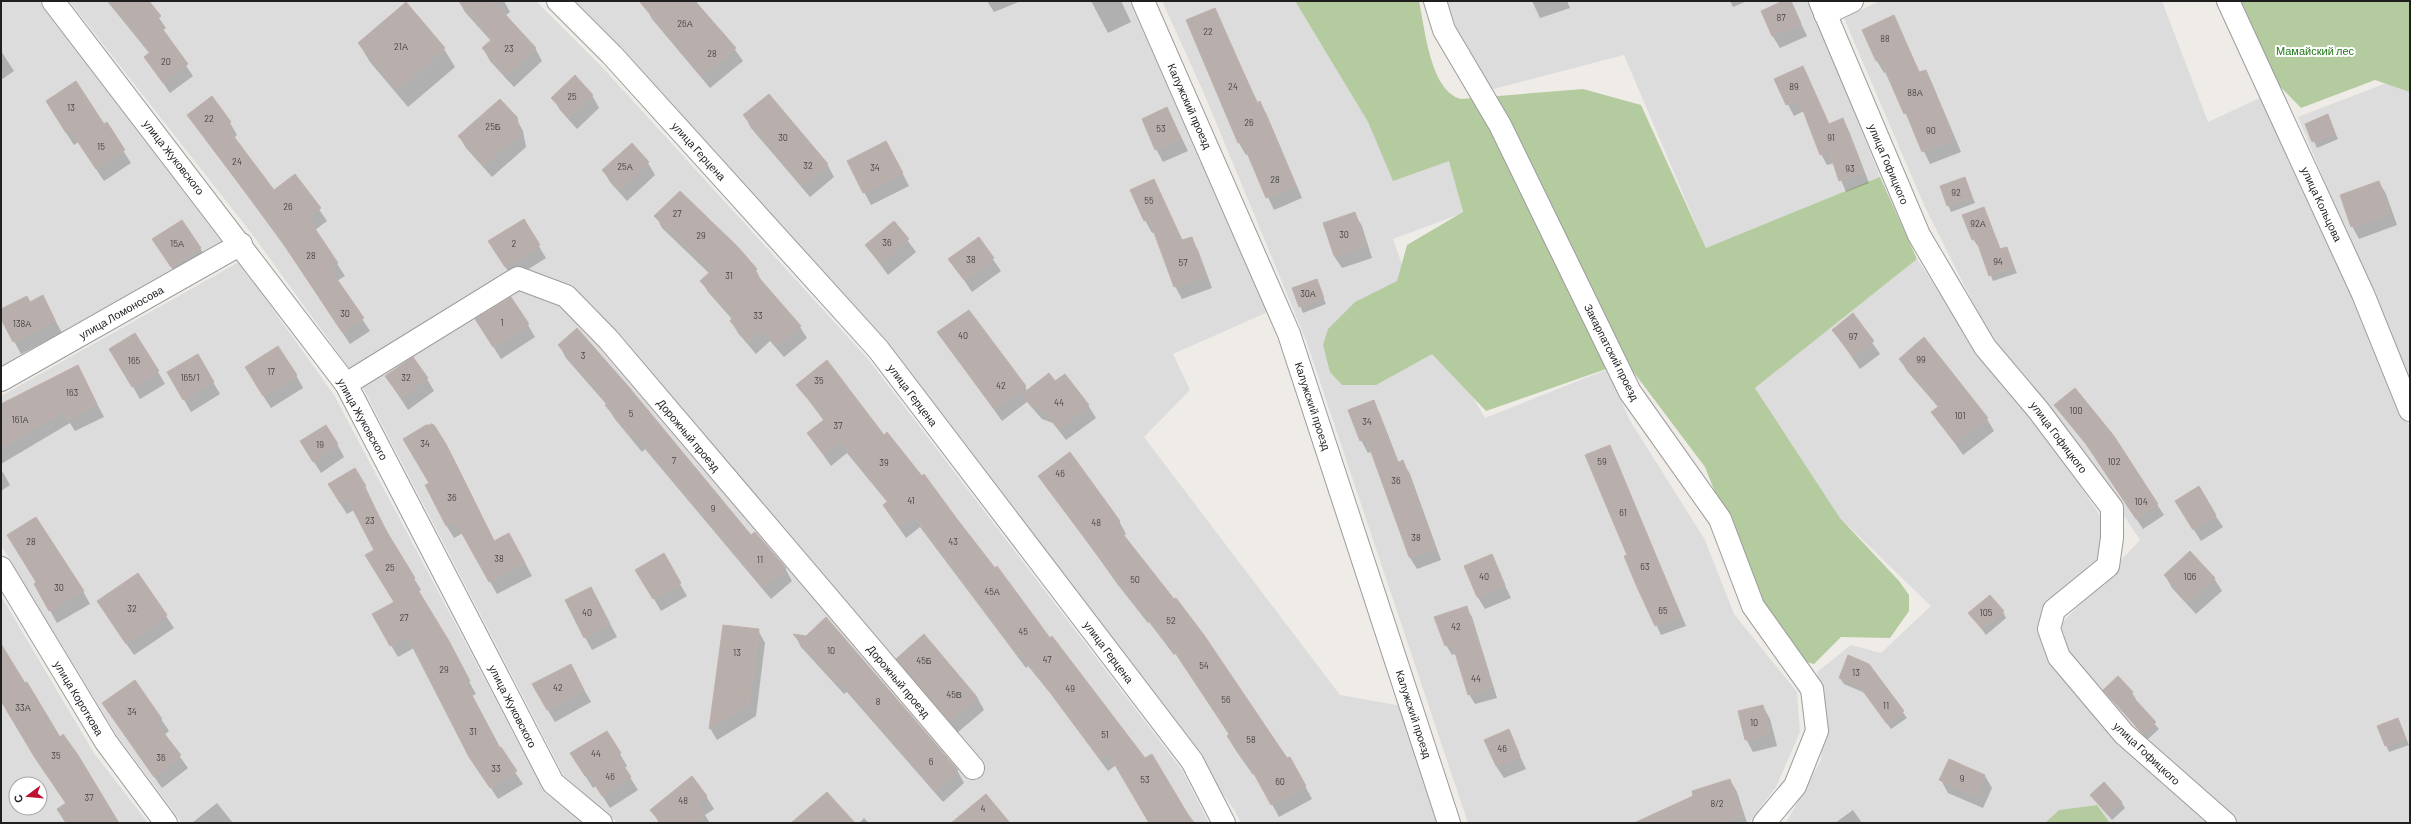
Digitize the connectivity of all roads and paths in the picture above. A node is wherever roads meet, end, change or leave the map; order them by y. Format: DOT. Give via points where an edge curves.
graph roads {
  1 [pos="53,1"];
  2 [pos="558,1"];
  3 [pos="1143,1"];
  4 [pos="1434,1"];
  5 [pos="1852,1"];
  6 [pos="2228,1"];
  7 [pos="1823,8"];
  8 [pos="241,244"];
  9 [pos="1,380"];
  10 [pos="346,384"];
  11 [pos="2410,410"];
  12 [pos="1,568"];
  13 [pos="973,768"];
  14 [pos="166,823"];
  15 [pos="601,823"];
  16 [pos="1224,823"];
  17 [pos="1449,823"];
  18 [pos="1764,823"];
  19 [pos="2225,823"];
  1 -- 8 [label="street, улица Жуковского"];
  2 -- 16 [label="street, улица Герцена" via="612,55 878,349 1192,761"];
  3 -- 17 [label="street, Калужский проезд" via="1290,334"];
  4 -- 18 [label="street, Закарпатский проезд" via="1444,30 1500,125 1630,392 1720,519 1753,606 1812,689 1817,731 1795,786"];
  5 -- 7 [label="street"];
  6 -- 11 [label="street, улица Кольцова" via="2362,294"];
  7 -- 19 [label="street, улица Гофицкого" via="1919,236 1985,347 2039,410 2112,508 2112,538 2108,566 2054,610 2049,629 2059,657 2124,734"];
  8 -- 9 [label="street, улица Ломоносова"];
  8 -- 10 [label="street, улица Жуковского"];
  10 -- 13 [label="street, Дорожный проезд" via="518,278 566,296 608,339"];
  10 -- 15 [label="street, улица Жуковского" via="553,783"];
  12 -- 14 [label="street, улица Короткова" via="106,742"];
}
